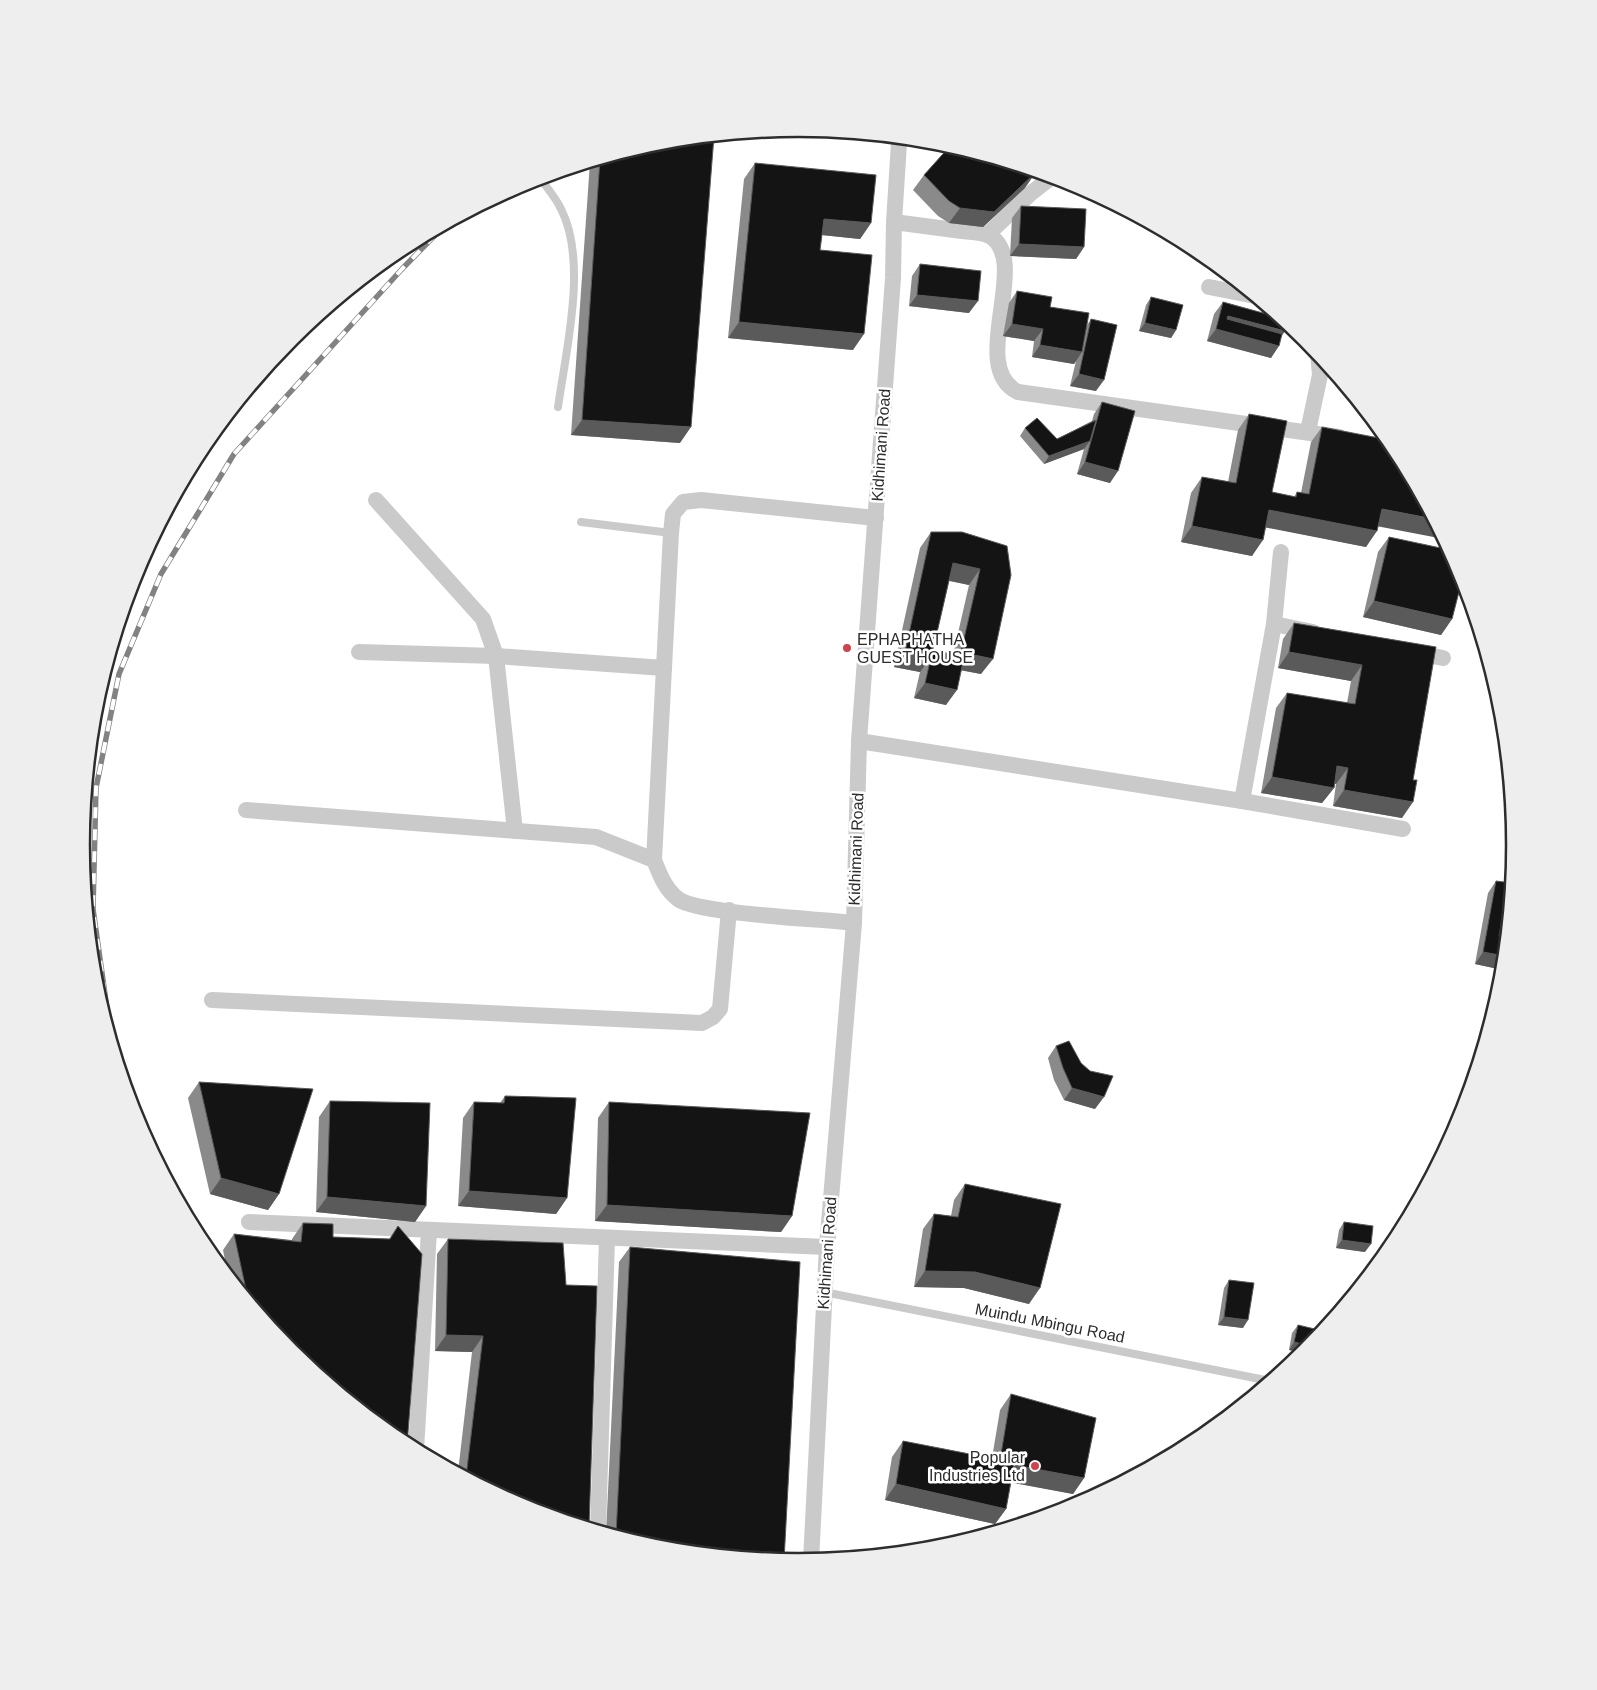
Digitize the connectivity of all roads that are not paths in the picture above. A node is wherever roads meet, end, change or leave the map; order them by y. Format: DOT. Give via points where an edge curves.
graph roads {
  1 [pos="899,144"];
  2 [pos="1046,181"];
  3 [pos="544,184"];
  4 [pos="894,222"];
  5 [pos="987,235"];
  6 [pos="1209,288"];
  7 [pos="1244,294"];
  8 [pos="1326,373"];
  9 [pos="558,407"];
  10 [pos="1308,432"];
  11 [pos="1357,441"];
  12 [pos="376,500"];
  13 [pos="876,518"];
  14 [pos="581,522"];
  15 [pos="671,533"];
  16 [pos="1281,552"];
  17 [pos="1274,624"];
  18 [pos="1330,635"];
  19 [pos="1396,648"];
  20 [pos="359,652"];
  21 [pos="496,656"];
  22 [pos="1443,658"];
  23 [pos="664,668"];
  24 [pos="859,741"];
  25 [pos="1242,801"];
  26 [pos="246,810"];
  27 [pos="1403,829"];
  28 [pos="515,831"];
  29 [pos="654,860"];
  30 [pos="729,910"];
  31 [pos="854,922"];
  32 [pos="212,1000"];
  33 [pos="249,1222"];
  34 [pos="429,1231"];
  35 [pos="607,1238"];
  36 [pos="827,1248"];
  37 [pos="824,1292"];
  38 [pos="1264,1380"];
  39 [pos="417,1441"];
  40 [pos="598,1524"];
  41 [pos="811,1553"];
  1 -- 4 [label="street, Kidhimani Road"];
  2 -- 5 [label="street"];
  3 -- 9 [label="lane" via="561,210 573,255 574,289"];
  4 -- 5 [label="street"];
  4 -- 13 [label="street, Kidhimani Road"];
  5 -- 10 [label="street" via="1000,244 1006,264 997,345 1000,365 1012,389"];
  6 -- 7 [label="street"];
  8 -- 10 [label="street"];
  10 -- 11 [label="street"];
  12 -- 21 [label="street" via="483,620"];
  13 -- 15 [label="street" via="701,500 684,502 678,508 673,514"];
  13 -- 24 [label="street, Kidhimani Road"];
  14 -- 15 [label="lane"];
  15 -- 23 [label="street"];
  16 -- 17 [label="street"];
  17 -- 18 [label="street"];
  17 -- 25 [label="street"];
  19 -- 22 [label="street"];
  20 -- 21 [label="street"];
  21 -- 23 [label="street"];
  21 -- 28 [label="street"];
  23 -- 29 [label="street"];
  24 -- 25 [label="street"];
  24 -- 31 [label="street, Kidhimani Road"];
  25 -- 27 [label="street"];
  26 -- 28 [label="street"];
  28 -- 29 [label="street" via="596,838"];
  29 -- 30 [label="street" via="662,882 679,900 704,908"];
  30 -- 31 [label="street"];
  30 -- 32 [label="street" via="720,1009 713,1018 702,1023"];
  31 -- 36 [label="street, Kidhimani Road"];
  33 -- 34 [label="street"];
  34 -- 35 [label="street"];
  34 -- 39 [label="street"];
  35 -- 36 [label="street"];
  35 -- 40 [label="street"];
  36 -- 37 [label="street, Kidhimani Road"];
  37 -- 38 [label="lane, Muindu Mbingu Road"];
  37 -- 41 [label="street, Kidhimani Road"];
}
